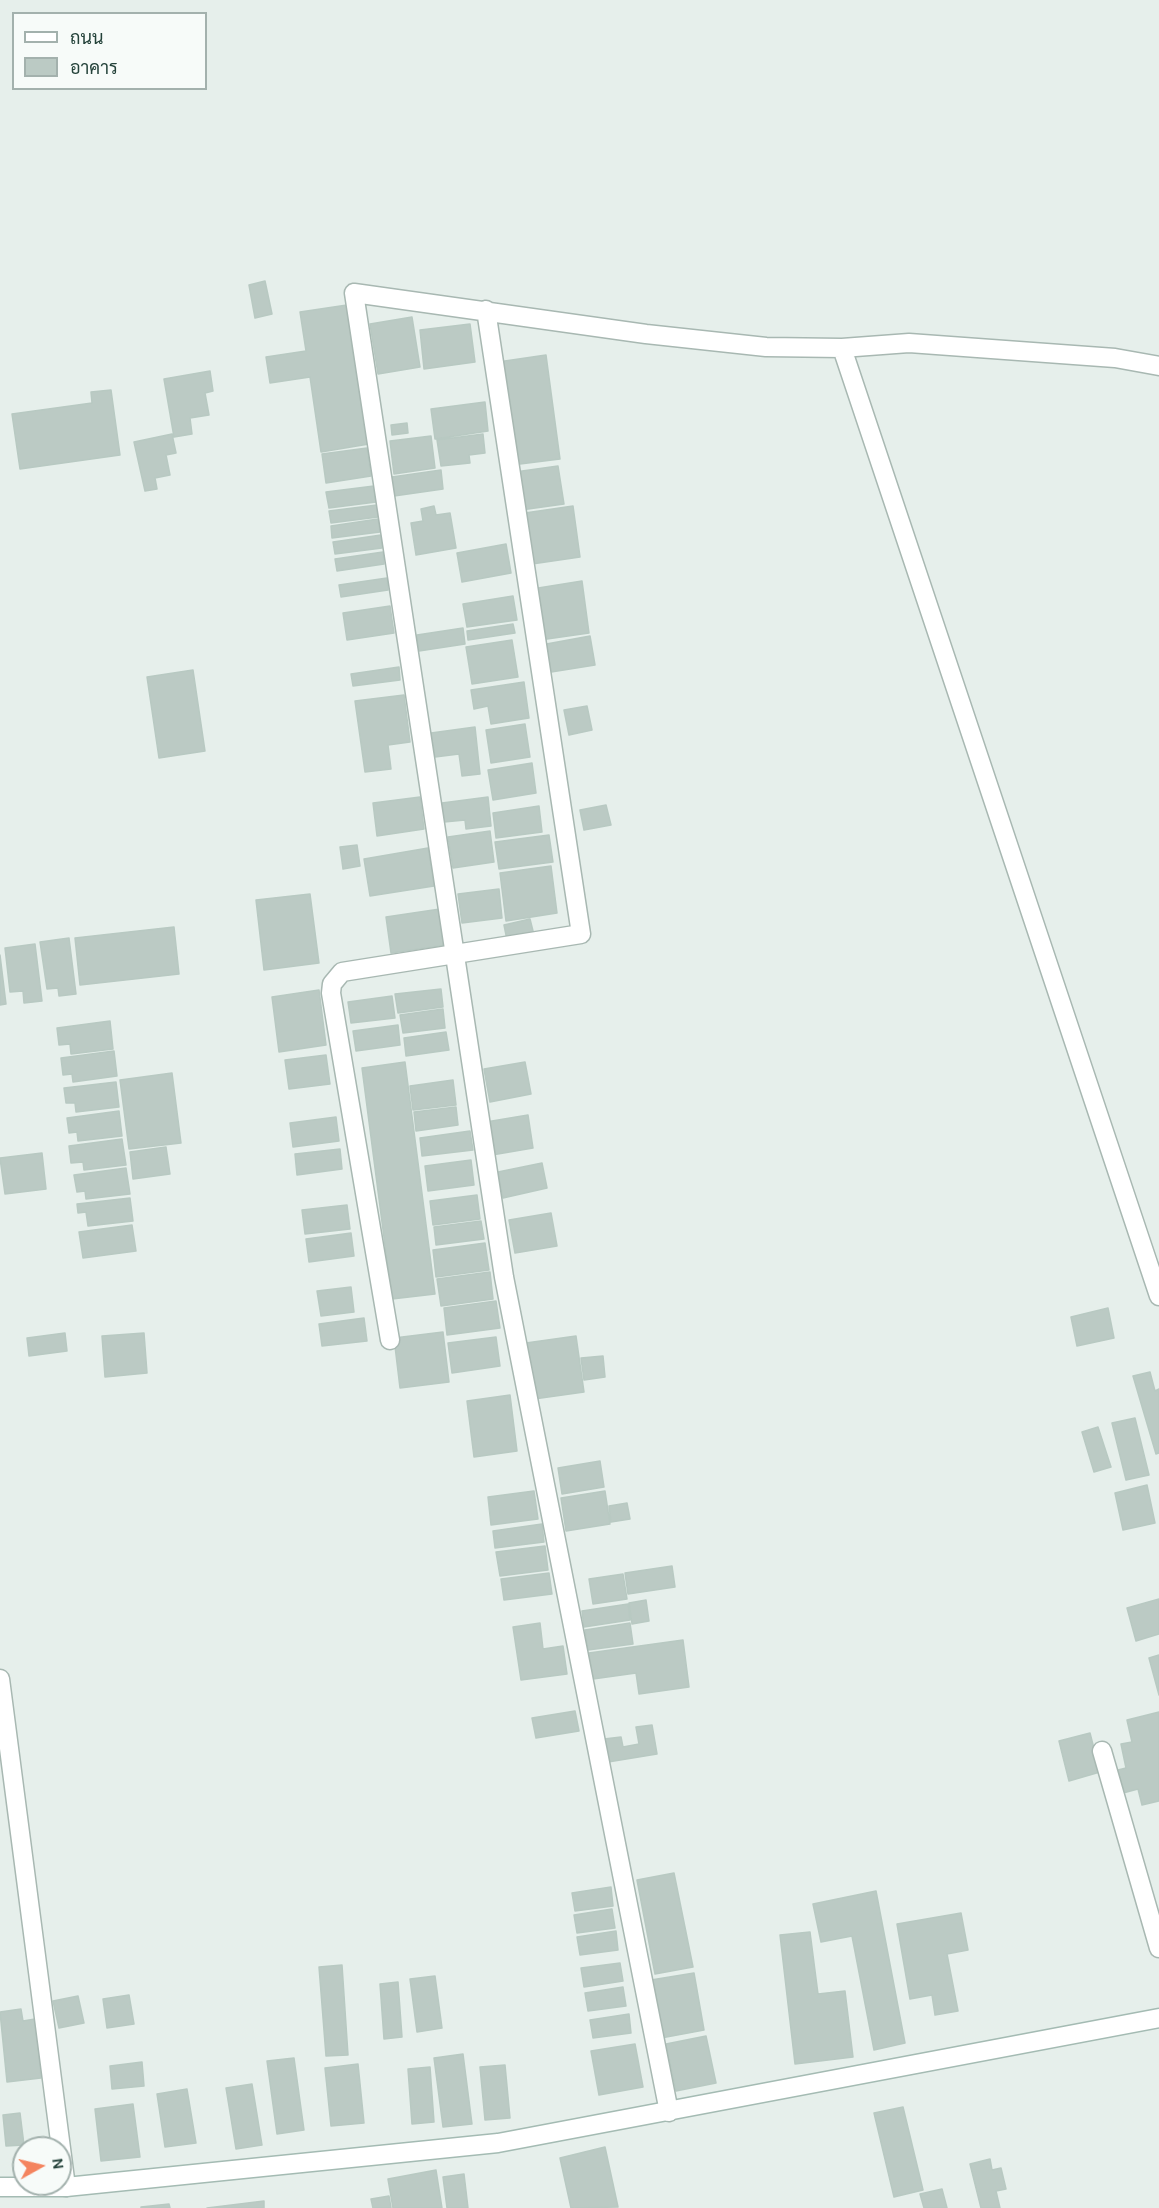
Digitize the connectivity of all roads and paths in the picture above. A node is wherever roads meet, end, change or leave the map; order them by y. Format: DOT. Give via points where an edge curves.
graph roads {
  1 [pos="486,310"];
  2 [pos="842,348"];
  3 [pos="1159,366"];
  4 [pos="455,956"];
  5 [pos="1159,1296"];
  6 [pos="390,1340"];
  7 [pos="0,1679"];
  8 [pos="1102,1751"];
  9 [pos="1159,1948"];
  10 [pos="1159,2018"];
  11 [pos="669,2112"];
  12 [pos="59,2136"];
  13 [pos="72,2186"];
  1 -- 2 [label="street" via="646,334 766,346"];
  1 -- 4 [label="street" via="581,934"];
  1 -- 4 [label="street" via="354,293"];
  2 -- 3 [label="street" via="909,343 1115,358"];
  2 -- 5 [label="street"];
  4 -- 6 [label="street" via="342,972 332,984"];
  4 -- 11 [label="street" via="504,1277"];
  7 -- 12 [label="street"];
  8 -- 9 [label="street"];
  10 -- 11 [label="street"];
  11 -- 13 [label="street" via="498,2143"];
}
